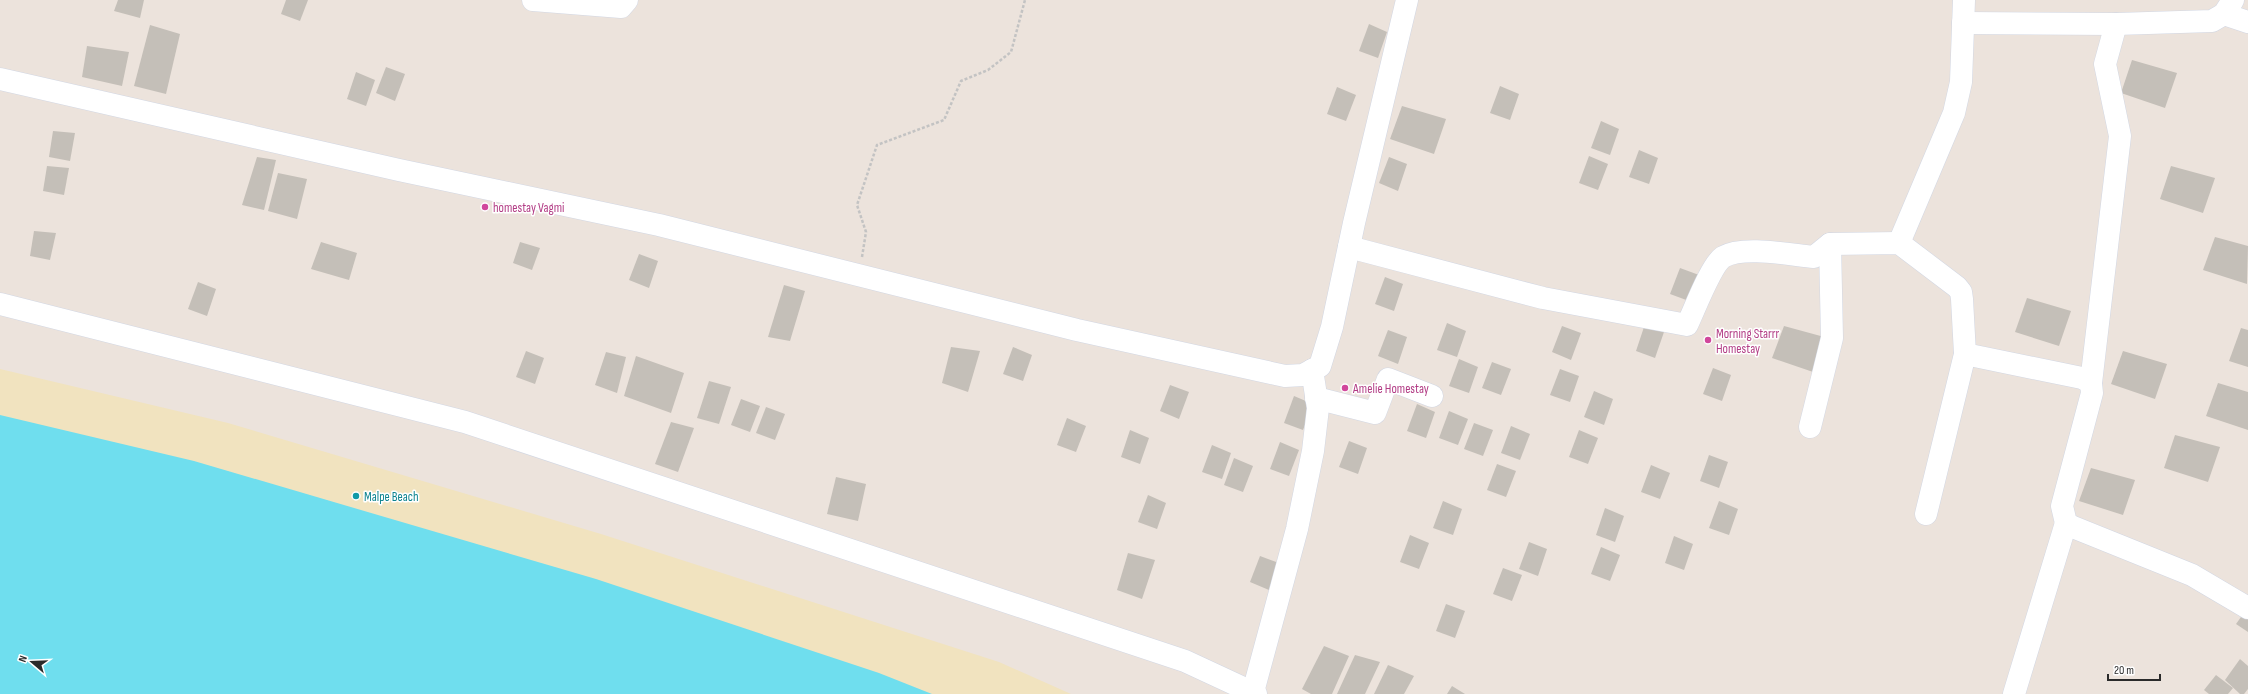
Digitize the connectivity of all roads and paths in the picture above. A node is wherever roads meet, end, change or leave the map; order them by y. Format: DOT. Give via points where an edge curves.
graph roads {
  1 [pos="533,0"];
  2 [pos="627,0"];
  3 [pos="1025,0"];
  4 [pos="1407,0"];
  5 [pos="1964,0"];
  6 [pos="2228,7"];
  7 [pos="2248,22"];
  8 [pos="1963,23"];
  9 [pos="2116,24"];
  10 [pos="0,79"];
  11 [pos="1899,243"];
  12 [pos="1830,244"];
  13 [pos="1349,246"];
  14 [pos="859,275"];
  15 [pos="0,304"];
  16 [pos="1965,354"];
  17 [pos="1312,370"];
  18 [pos="2091,383"];
  19 [pos="1432,396"];
  20 [pos="1316,398"];
  21 [pos="1810,427"];
  22 [pos="1926,514"];
  23 [pos="2066,523"];
  24 [pos="2248,608"];
  25 [pos="1254,693"];
  26 [pos="2014,694"];
  1 -- 2 [label="street" via="621,7"];
  3 -- 14 [label="path" via="1011,52 988,70 962,81 944,120 876,145 857,206 866,232"];
  4 -- 13 [label="street"];
  5 -- 8 [label="street"];
  6 -- 7 [label="street"];
  6 -- 9 [label="street" via="2212,21"];
  8 -- 9 [label="street"];
  8 -- 11 [label="street" via="1960,82 1954,113"];
  9 -- 18 [label="street" via="2105,64 2120,136"];
  10 -- 14 [label="street" via="399,170 658,225"];
  11 -- 12 [label="street"];
  11 -- 16 [label="street" via="1961,292"];
  12 -- 13 [label="street" via="1814,257 1738,251 1722,258 1706,282 1687,325 1543,298"];
  12 -- 21 [label="street" via="1832,338"];
  13 -- 17 [label="street" via="1332,327 1320,366"];
  14 -- 17 [label="street" via="1077,330 1285,376 1303,375"];
  15 -- 25 [label="street" via="465,422 1186,661"];
  16 -- 18 [label="street" via="2082,378"];
  16 -- 22 [label="street"];
  17 -- 20 [label="street"];
  18 -- 23 [label="street" via="2092,393 2062,506"];
  19 -- 20 [label="street" via="1388,379 1375,413"];
  20 -- 25 [label="street" via="1318,408 1313,451 1298,522"];
  23 -- 24 [label="street" via="2192,575"];
  23 -- 26 [label="street"];
}
